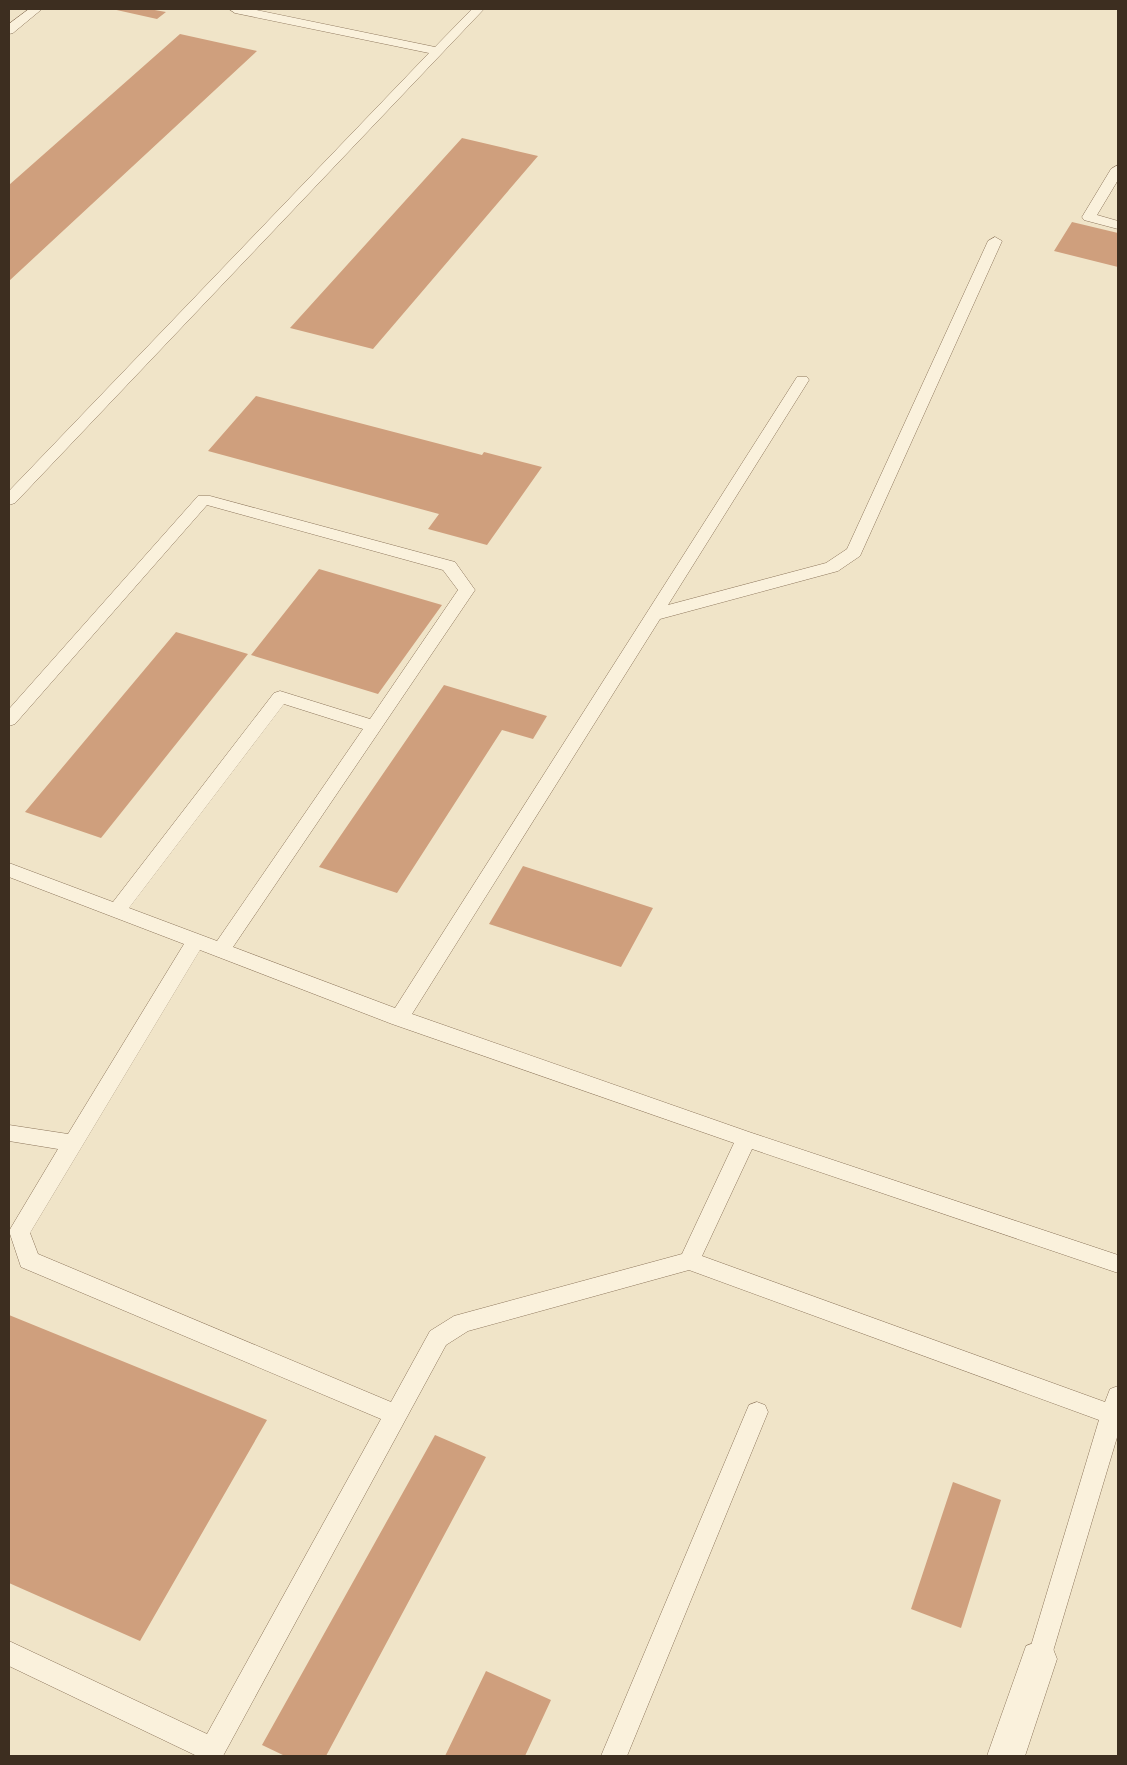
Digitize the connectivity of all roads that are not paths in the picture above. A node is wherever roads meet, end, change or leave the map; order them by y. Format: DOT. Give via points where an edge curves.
graph roads {
  1 [pos="36,9"];
  2 [pos="235,9"];
  3 [pos="478,9"];
  4 [pos="9,30"];
  5 [pos="439,51"];
  6 [pos="1118,170"];
  7 [pos="1118,224"];
  8 [pos="995,241"];
  9 [pos="802,380"];
  10 [pos="9,500"];
  11 [pos="653,615"];
  12 [pos="9,720"];
  13 [pos="374,726"];
  14 [pos="9,870"];
  15 [pos="116,911"];
  16 [pos="196,941"];
  17 [pos="221,950"];
  18 [pos="399,1018"];
  19 [pos="9,1134"];
  20 [pos="746,1138"];
  21 [pos="73,1143"];
  22 [pos="689,1261"];
  23 [pos="1118,1264"];
  24 [pos="1115,1405"];
  25 [pos="757,1412"];
  26 [pos="395,1414"];
  27 [pos="9,1653"];
  28 [pos="1039,1659"];
  29 [pos="614,1756"];
  30 [pos="1006,1756"];
  1 -- 4 [label="lane"];
  2 -- 5 [label="lane"];
  3 -- 5 [label="lane"];
  5 -- 10 [label="lane"];
  6 -- 7 [label="lane" via="1089,217"];
  8 -- 11 [label="lane" via="854,552 832,567"];
  9 -- 11 [label="lane"];
  11 -- 18 [label="lane"];
  12 -- 13 [label="lane" via="204,498 449,566 467,590"];
  13 -- 15 [label="lane" via="280,696"];
  13 -- 17 [label="lane"];
  14 -- 15 [label="lane"];
  15 -- 16 [label="lane"];
  16 -- 17 [label="lane"];
  16 -- 21 [label="lane"];
  17 -- 18 [label="lane"];
  18 -- 20 [label="lane"];
  19 -- 21 [label="lane"];
  20 -- 22 [label="lane"];
  20 -- 23 [label="lane"];
  21 -- 26 [label="lane" via="18,1232 29,1260"];
  22 -- 24 [label="lane"];
  22 -- 26 [label="lane" via="462,1323 438,1338"];
  24 -- 28 [label="lane"];
  25 -- 29 [label="lane"];
  26 -- 27 [label="lane" via="212,1750"];
  28 -- 30 [label="street"];
}
